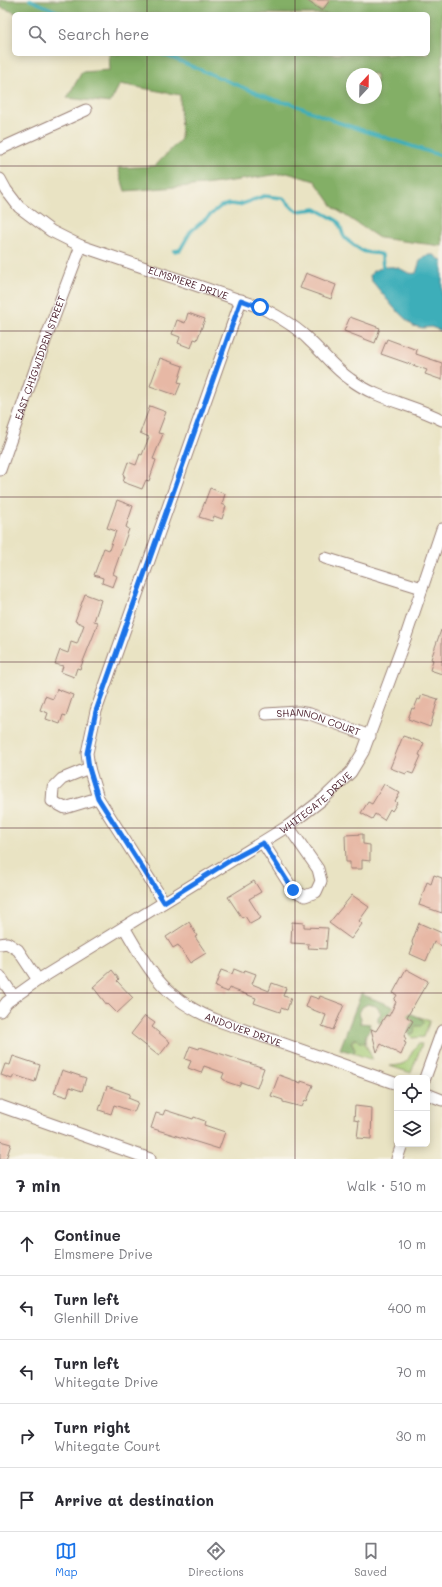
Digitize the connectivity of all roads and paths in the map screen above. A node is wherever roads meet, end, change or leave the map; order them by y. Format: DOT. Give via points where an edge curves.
graph roads {
  1 [pos="86,110"];
  2 [pos="0,149"];
  3 [pos="0,179"];
  4 [pos="81,246"];
  5 [pos="241,300"];
  6 [pos="442,420"];
  7 [pos="0,470"];
  8 [pos="442,529"];
  9 [pos="325,558"];
  10 [pos="422,588"];
  11 [pos="266,714"];
  12 [pos="370,736"];
  13 [pos="89,768"];
  14 [pos="98,798"];
  15 [pos="288,826"];
  16 [pos="263,843"];
  17 [pos="164,902"];
  18 [pos="124,927"];
  19 [pos="0,944"];
  20 [pos="0,976"];
  21 [pos="38,980"];
  22 [pos="14,997"];
  23 [pos="0,1011"];
  24 [pos="442,1031"];
  25 [pos="427,1075"];
  26 [pos="394,1083"];
  27 [pos="430,1095"];
  28 [pos="442,1100"];
  29 [pos="0,1106"];
  30 [pos="401,1147"];
  31 [pos="150,1159"];
  32 [pos="397,1159"];
  1 -- 2 [label="street"];
  3 -- 4 [label="street, ELMSMERE DRIVE" via="20,207 51,231"];
  4 -- 5 [label="street, ELMSMERE DRIVE"];
  4 -- 7 [label="street, EAST CHIGWIDDEN STREET"];
  5 -- 6 [label="street, ELMSMERE DRIVE" via="280,317 298,330 334,367 363,388"];
  5 -- 13 [label="street" via="96,711 87,753"];
  8 -- 10 [label="street, WHITEGATE DRIVE"];
  9 -- 10 [label="street"];
  10 -- 12 [label="street, WHITEGATE DRIVE"];
  11 -- 12 [label="street, SHANNON COURT" via="304,713"];
  12 -- 15 [label="street, WHITEGATE DRIVE" via="351,772 323,799"];
  13 -- 14 [label="street"];
  13 -- 14 [label="street" via="62,779 53,788 52,801 65,808"];
  14 -- 17 [label="street"];
  15 -- 16 [label="street, WHITEGATE DRIVE"];
  15 -- 16 [label="street" via="318,869 321,881 316,892 305,896 293,890"];
  16 -- 17 [label="street, WHITEGATE DRIVE"];
  17 -- 18 [label="street, WHITEGATE DRIVE"];
  18 -- 21 [label="street, WHITEGATE DRIVE"];
  18 -- 26 [label="street, ANDOVER DRIVE" via="144,962 162,986 191,1009"];
  19 -- 21 [label="street" via="7,943 18,950"];
  20 -- 22 [label="street"];
  21 -- 22 [label="street, WHITEGATE DRIVE"];
  22 -- 23 [label="street, WHITEGATE DRIVE"];
  24 -- 25 [label="street"];
  27 -- 28 [label="street"];
  29 -- 31 [label="street"];
  30 -- 32 [label="street"];
}
